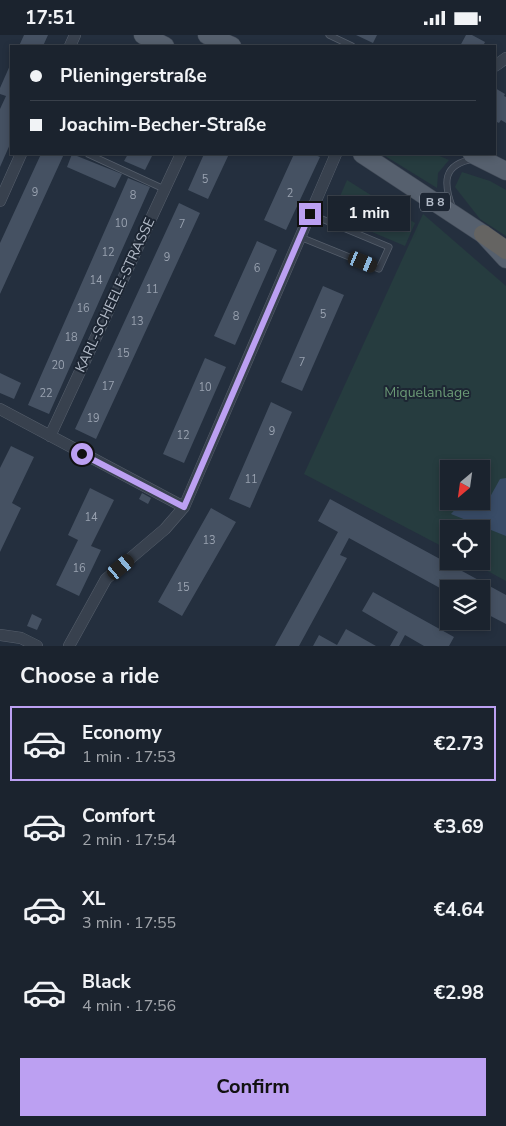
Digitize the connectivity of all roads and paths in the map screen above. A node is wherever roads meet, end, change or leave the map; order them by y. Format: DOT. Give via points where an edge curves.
graph roads {
  1 [pos="143,35"];
  2 [pos="207,35"];
  3 [pos="329,35"];
  4 [pos="163,45"];
  5 [pos="230,45"];
  6 [pos="350,45"];
  7 [pos="22,155"];
  8 [pos="90,155"];
  9 [pos="181,155"];
  10 [pos="336,155"];
  11 [pos="364,155"];
  12 [pos="477,156"];
  13 [pos="506,171"];
  14 [pos="164,189"];
  15 [pos="0,201"];
  16 [pos="310,214"];
  17 [pos="456,215"];
  18 [pos="483,234"];
  19 [pos="300,237"];
  20 [pos="506,250"];
  21 [pos="506,259"];
  22 [pos="0,409"];
  23 [pos="50,436"];
  24 [pos="184,507"];
  25 [pos="0,635"];
  26 [pos="37,646"];
  27 [pos="69,646"];
  1 -- 4 [label="main road"];
  2 -- 5 [label="main road"];
  3 -- 6 [label="lane"];
  7 -- 15 [label="street"];
  8 -- 14 [label="lane"];
  9 -- 14 [label="street, KARL-SCHEELE-STRASSE"];
  10 -- 16 [label="street"];
  11 -- 17 [label="main road, B 8"];
  12 -- 13 [label="main road"];
  12 -- 17 [label="lane" via="457,164 448,173 446,182"];
  14 -- 23 [label="street, KARL-SCHEELE-STRASSE"];
  16 -- 19 [label="street"];
  16 -- 19 [label="lane" via="389,247 379,269"];
  17 -- 18 [label="main road, B 8"];
  18 -- 20 [label="highway"];
  18 -- 21 [label="main road, B 8"];
  19 -- 24 [label="street"];
  22 -- 23 [label="street"];
  23 -- 24 [label="street"];
  24 -- 27 [label="street" via="165,529 106,579"];
  25 -- 26 [label="street" via="20,638"];
}
